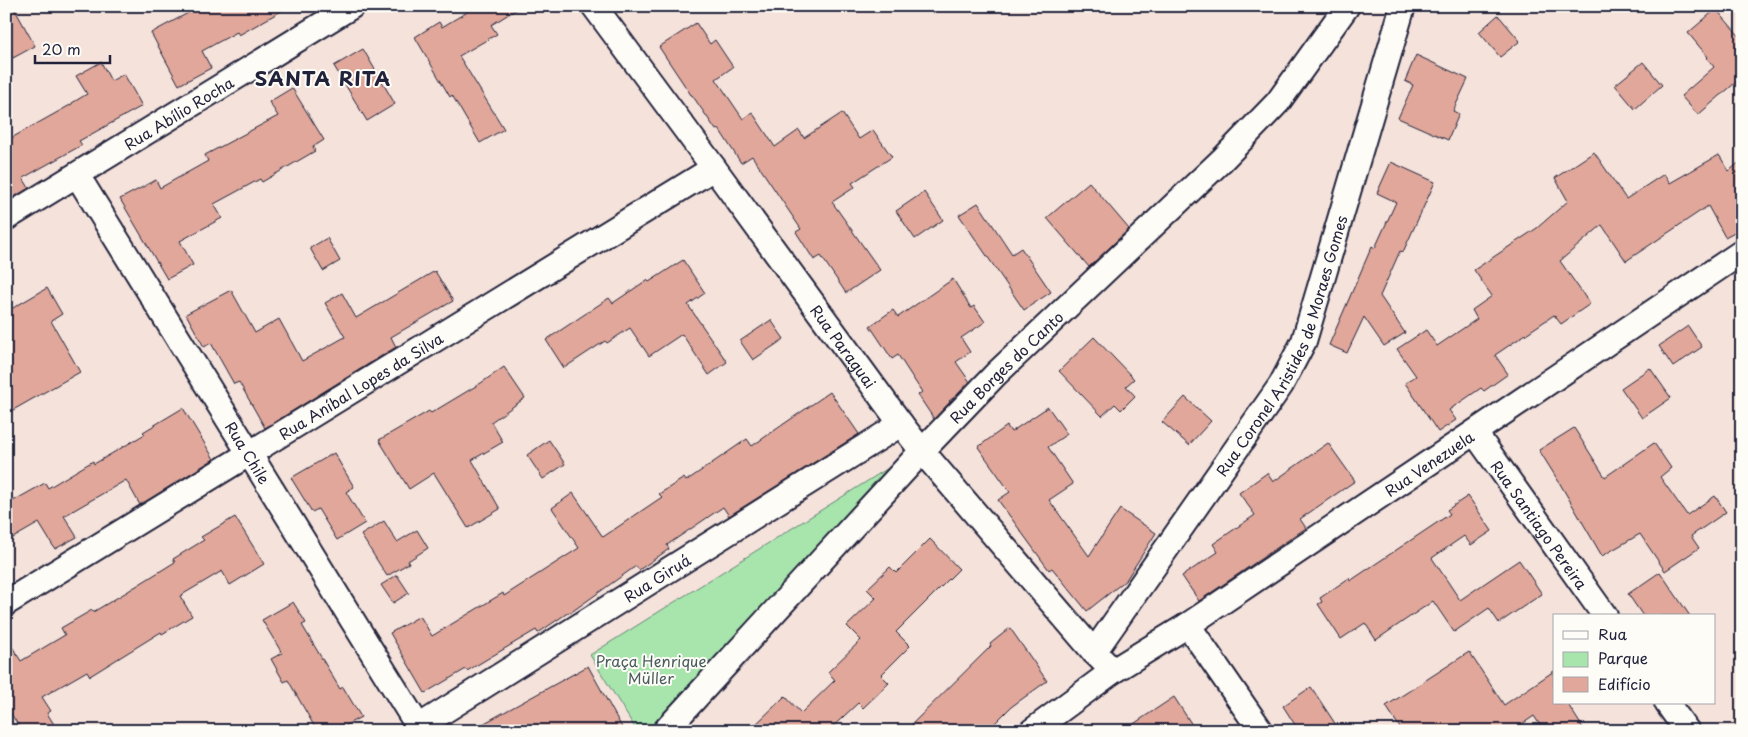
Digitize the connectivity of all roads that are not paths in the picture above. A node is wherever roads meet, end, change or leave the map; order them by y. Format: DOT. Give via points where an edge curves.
graph roads {
  1 [pos="352,6"];
  2 [pos="594,6"];
  3 [pos="1347,6"];
  4 [pos="1403,6"];
  5 [pos="714,168"];
  6 [pos="77,175"];
  7 [pos="6,218"];
  8 [pos="1742,252"];
  9 [pos="901,424"];
  10 [pos="1475,433"];
  11 [pos="922,451"];
  12 [pos="250,454"];
  13 [pos="6,603"];
  14 [pos="1604,614"];
  15 [pos="1188,625"];
  16 [pos="1094,652"];
  17 [pos="1113,671"];
  18 [pos="1668,704"];
  19 [pos="417,729"];
  20 [pos="665,731"];
  21 [pos="1032,731"];
  22 [pos="1261,731"];
  23 [pos="1687,731"];
  1 -- 6 [label="street, Rua Abílio Rocha"];
  2 -- 5 [label="street, Rua Paraguai"];
  3 -- 11 [label="street, Rua Borges do Canto" via="1278,102 1222,160 996,374"];
  4 -- 16 [label="street, Rua Coronel Aristides de Moraes Gomes" via="1304,341 1281,385"];
  5 -- 9 [label="street, Rua Paraguai"];
  5 -- 12 [label="street, Rua Aníbal Lopes da Silva"];
  6 -- 7 [label="street, Rua Abílio Rocha"];
  6 -- 12 [label="street, Rua Chile"];
  8 -- 10 [label="street, Rua Venezuela"];
  9 -- 11 [label="street, Rua Paraguai"];
  9 -- 19 [label="street, Rua Giruá"];
  10 -- 14 [label="street, Rua Santiago Pereira"];
  10 -- 15 [label="street, Rua Venezuela"];
  11 -- 16 [label="street, Rua Paraguai"];
  11 -- 20 [label="street, Rua Borges do Canto"];
  12 -- 13 [label="street, Rua Aníbal Lopes da Silva"];
  12 -- 19 [label="street, Rua Chile"];
  15 -- 17 [label="street, Rua Venezuela"];
  15 -- 22 [label="street"];
  16 -- 17 [label="street, Rua Paraguai"];
  17 -- 21 [label="street"];
  18 -- 23 [label="street"];
}
